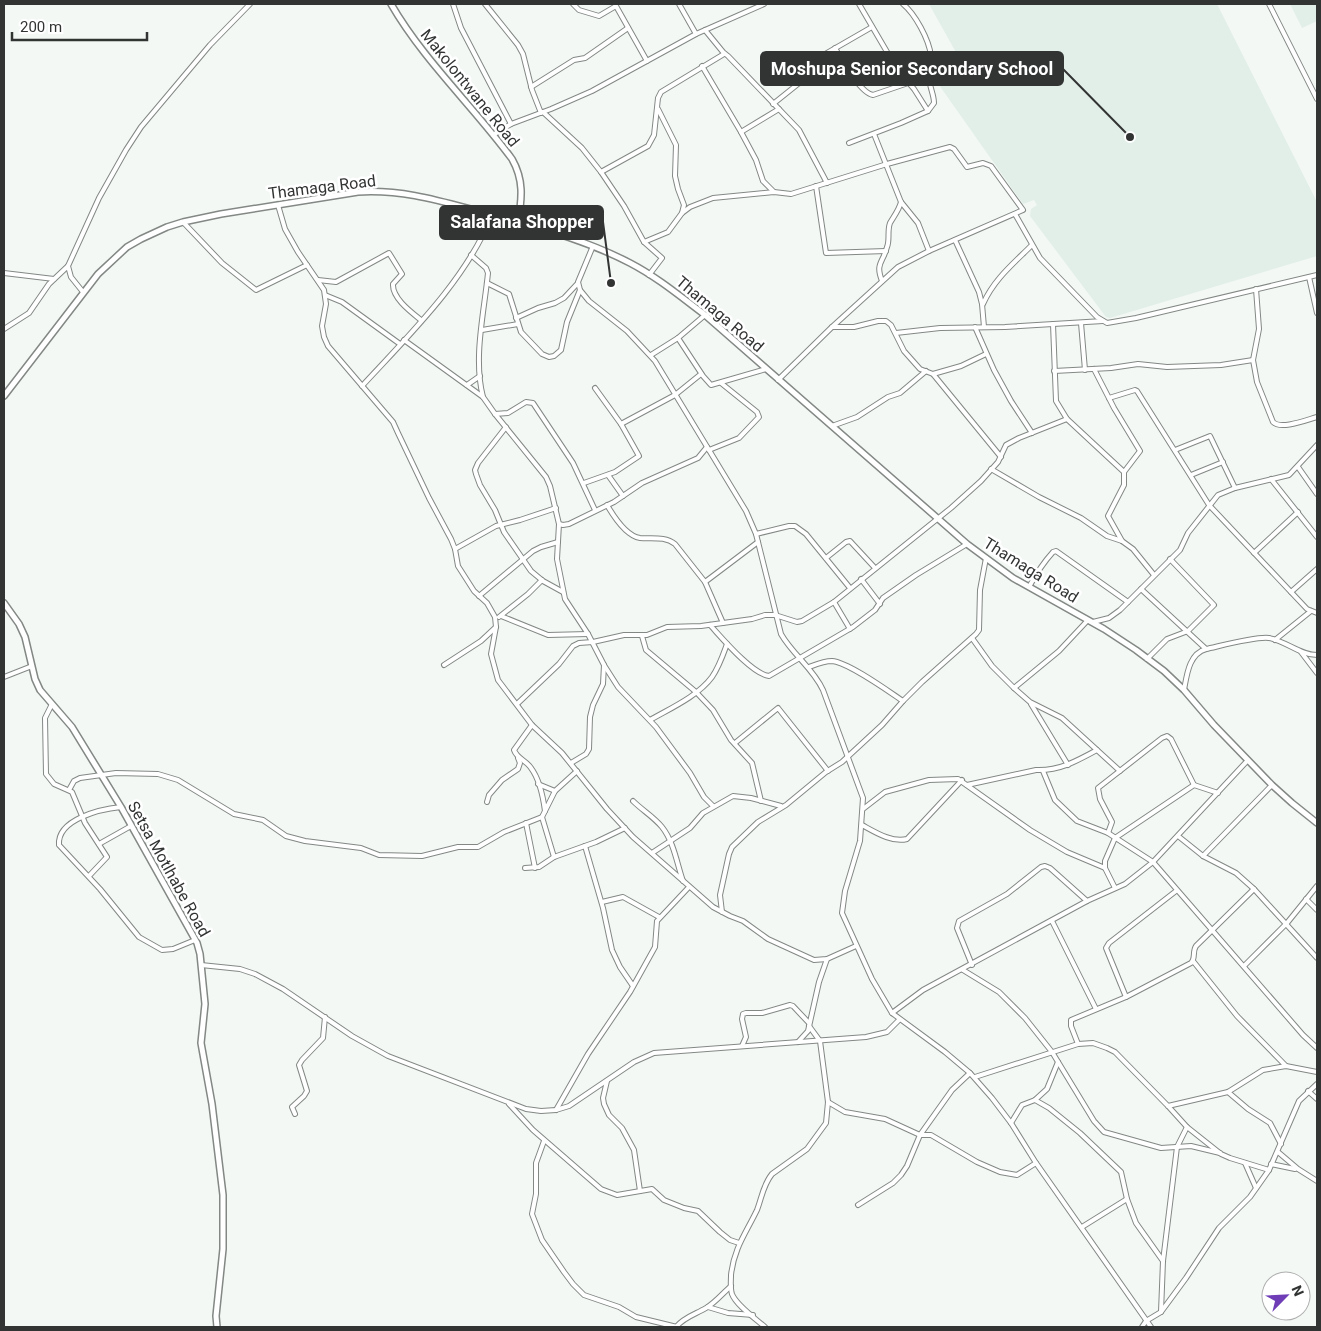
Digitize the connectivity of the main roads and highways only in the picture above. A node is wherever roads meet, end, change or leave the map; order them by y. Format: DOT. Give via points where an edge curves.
graph roads {
  1 [pos="391,4"];
  2 [pos="518,222"];
  3 [pos="4,396"];
  4 [pos="4,603"];
  5 [pos="1317,823"];
  6 [pos="217,1327"];
  1 -- 2 [label="main road, Makolontwane Road" via="436,68 512,158 520,176 522,198"];
  2 -- 3 [label="main road, Thamaga Road" via="431,198 379,191 183,222 154,232 128,247 98,274"];
  2 -- 5 [label="main road, Thamaga Road" via="593,246 631,263 705,315 967,544 1012,578 1090,621 1147,658 1184,690 1272,785"];
  4 -- 6 [label="main road, Setsa Motlhabe Road" via="25,637 40,690 72,727 101,774 200,954 205,1004 201,1043 223,1196"];
}
